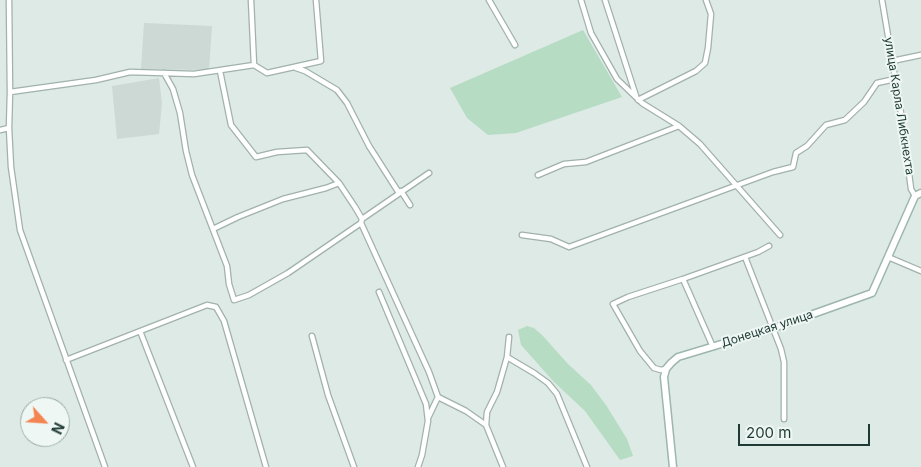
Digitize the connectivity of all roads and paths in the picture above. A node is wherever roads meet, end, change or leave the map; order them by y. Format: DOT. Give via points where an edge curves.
graph roads {
  1 [pos="9,0"];
  2 [pos="251,0"];
  3 [pos="316,0"];
  4 [pos="489,0"];
  5 [pos="581,0"];
  6 [pos="605,0"];
  7 [pos="706,0"];
  8 [pos="882,0"];
  9 [pos="515,45"];
  10 [pos="921,55"];
  11 [pos="892,61"];
  12 [pos="254,65"];
  13 [pos="294,68"];
  14 [pos="220,71"];
  15 [pos="164,73"];
  16 [pos="895,79"];
  17 [pos="10,92"];
  18 [pos="637,99"];
  19 [pos="679,126"];
  20 [pos="9,128"];
  21 [pos="0,130"];
  22 [pos="428,173"];
  23 [pos="538,175"];
  24 [pos="339,183"];
  25 [pos="736,185"];
  26 [pos="400,192"];
  27 [pos="918,195"];
  28 [pos="410,205"];
  29 [pos="362,221"];
  30 [pos="213,229"];
  31 [pos="522,235"];
  32 [pos="780,235"];
  33 [pos="769,246"];
  34 [pos="745,257"];
  35 [pos="888,257"];
  36 [pos="921,271"];
  37 [pos="683,279"];
  38 [pos="379,292"];
  39 [pos="872,292"];
  40 [pos="772,328"];
  41 [pos="140,331"];
  42 [pos="312,336"];
  43 [pos="509,337"];
  44 [pos="713,347"];
  45 [pos="507,358"];
  46 [pos="66,360"];
  47 [pos="666,369"];
  48 [pos="438,397"];
  49 [pos="428,418"];
  50 [pos="784,419"];
  51 [pos="486,425"];
  52 [pos="105,467"];
  53 [pos="193,467"];
  54 [pos="266,467"];
  55 [pos="354,467"];
  56 [pos="418,467"];
  57 [pos="503,467"];
  58 [pos="587,467"];
  59 [pos="673,467"];
  1 -- 17 [label="street"];
  2 -- 12 [label="street"];
  3 -- 13 [label="street" via="321,61"];
  4 -- 9 [label="street"];
  5 -- 18 [label="street" via="591,33 617,79"];
  6 -- 18 [label="street"];
  7 -- 18 [label="street" via="711,14 704,63 696,71"];
  8 -- 11 [label="street, улица Карла Либкнехта"];
  10 -- 11 [label="street"];
  11 -- 16 [label="street, улица Карла Либкнехта"];
  12 -- 13 [label="street" via="268,73"];
  12 -- 14 [label="street"];
  13 -- 26 [label="street" via="337,90"];
  14 -- 15 [label="street"];
  14 -- 24 [label="street" via="231,125 256,157 306,150"];
  15 -- 17 [label="street" via="130,72"];
  15 -- 30 [label="street" via="180,112 192,175"];
  16 -- 25 [label="street" via="877,83 864,102 845,120 826,125 796,153 792,166"];
  16 -- 27 [label="street, улица Карла Либкнехта" via="911,189"];
  17 -- 20 [label="street"];
  18 -- 19 [label="street"];
  19 -- 23 [label="street" via="586,162 564,164"];
  19 -- 25 [label="street" via="700,144"];
  20 -- 21 [label="street"];
  20 -- 46 [label="street" via="20,230"];
  22 -- 26 [label="street"];
  24 -- 29 [label="street"];
  24 -- 30 [label="street" via="283,198"];
  25 -- 31 [label="street" via="569,247 551,239"];
  25 -- 32 [label="street"];
  26 -- 28 [label="street"];
  26 -- 29 [label="street"];
  27 -- 35 [label="street, улица Карла Либкнехта"];
  29 -- 30 [label="street" via="288,273 234,300 227,266"];
  29 -- 48 [label="street"];
  33 -- 34 [label="street"];
  34 -- 37 [label="street"];
  34 -- 40 [label="street"];
  35 -- 36 [label="street"];
  35 -- 39 [label="street, улица Карла Либкнехта"];
  37 -- 44 [label="street"];
  37 -- 47 [label="street" via="613,304 640,351 654,368"];
  38 -- 49 [label="street" via="426,404"];
  39 -- 40 [label="street, Донецкая улица"];
  40 -- 44 [label="street, Донецкая улица"];
  40 -- 50 [label="street" via="784,362"];
  41 -- 46 [label="street"];
  41 -- 53 [label="street"];
  41 -- 54 [label="street" via="207,305 216,307 224,321"];
  42 -- 55 [label="street" via="328,395"];
  43 -- 45 [label="street"];
  44 -- 47 [label="street, Донецкая улица" via="678,357"];
  45 -- 51 [label="street" via="487,412"];
  45 -- 58 [label="street" via="548,383 557,394"];
  46 -- 52 [label="street"];
  47 -- 59 [label="street" via="664,377"];
  48 -- 49 [label="street"];
  48 -- 51 [label="street"];
  49 -- 56 [label="street"];
  51 -- 57 [label="street"];
}
